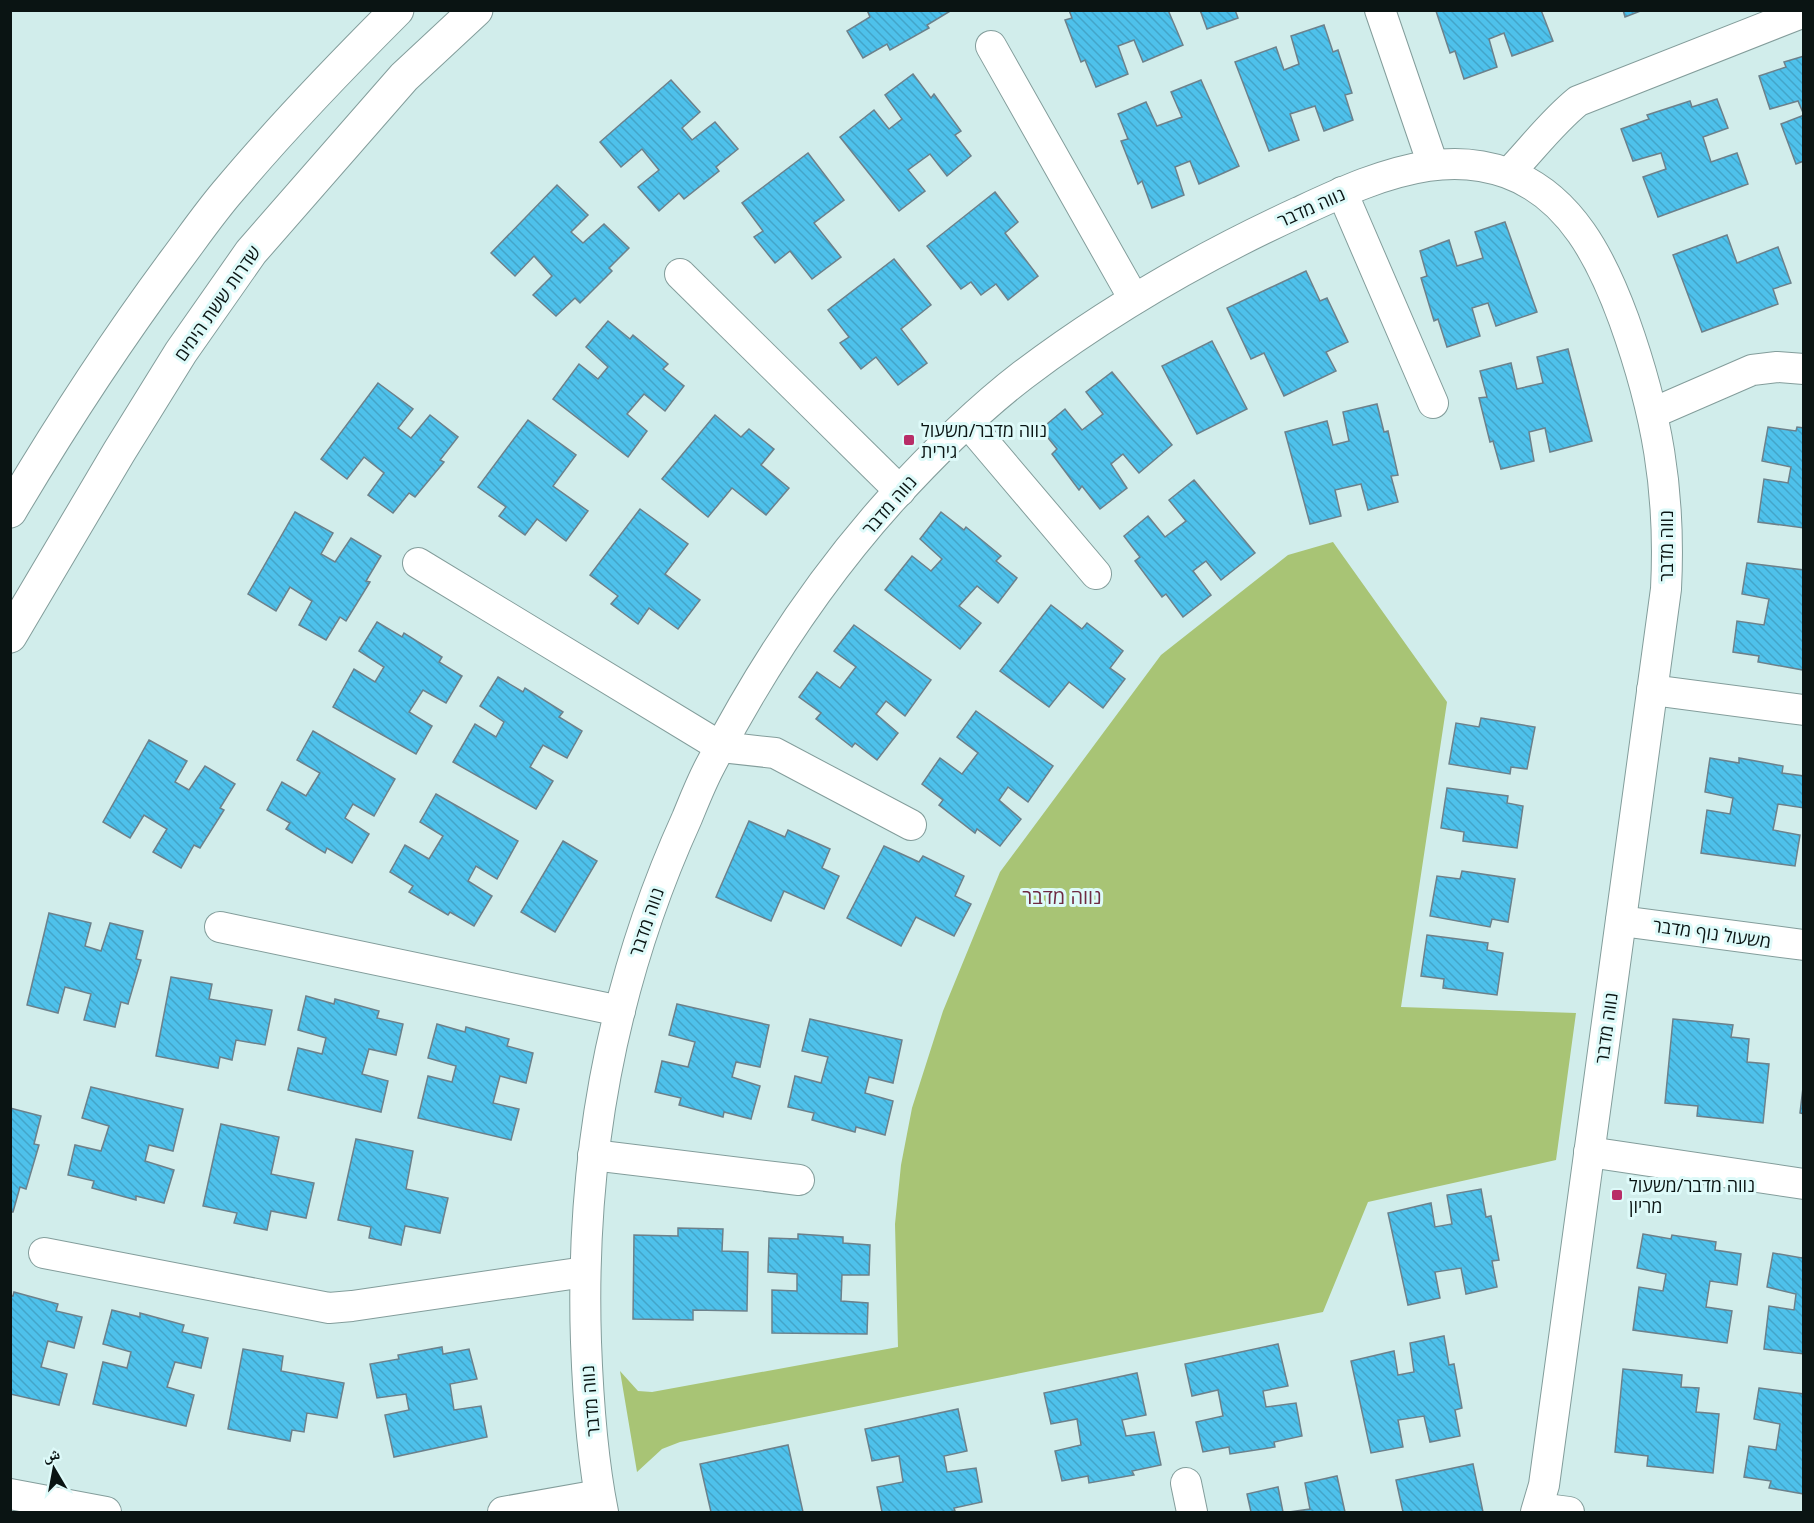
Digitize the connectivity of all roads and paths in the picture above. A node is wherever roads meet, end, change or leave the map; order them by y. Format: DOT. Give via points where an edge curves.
graph roads {
  1 [pos="397,10"];
  2 [pos="476,10"];
  3 [pos="1380,10"];
  4 [pos="1795,13"];
  5 [pos="991,46"];
  6 [pos="1433,165"];
  7 [pos="1509,173"];
  8 [pos="1342,192"];
  9 [pos="680,274"];
  10 [pos="1134,299"];
  11 [pos="1803,369"];
  12 [pos="1433,403"];
  13 [pos="1653,413"];
  14 [pos="968,423"];
  15 [pos="900,491"];
  16 [pos="10,511"];
  17 [pos="418,563"];
  18 [pos="1096,574"];
  19 [pos="10,636"];
  20 [pos="1652,690"];
  21 [pos="1803,710"];
  22 [pos="721,747"];
  23 [pos="911,825"];
  24 [pos="1621,921"];
  25 [pos="220,927"];
  26 [pos="1803,945"];
  27 [pos="620,1011"];
  28 [pos="1590,1152"];
  29 [pos="593,1155"];
  30 [pos="799,1180"];
  31 [pos="1803,1184"];
  32 [pos="44,1253"];
  33 [pos="585,1272"];
  34 [pos="1186,1483"];
  35 [pos="10,1494"];
  36 [pos="601,1504"];
  37 [pos="1537,1510"];
  38 [pos="106,1512"];
  39 [pos="503,1512"];
  40 [pos="1192,1512"];
  41 [pos="1569,1512"];
  1 -- 16 [label="main road" via="229,190 105,358"];
  2 -- 19 [label="main road, שדרות ששת הימים" via="404,78 251,252 175,362"];
  3 -- 6 [label="street"];
  4 -- 7 [label="street" via="1578,101 1558,117"];
  5 -- 10 [label="street"];
  6 -- 7 [label="street, נווה מדבר" via="1473,164"];
  6 -- 8 [label="street, נווה מדבר" via="1390,174"];
  7 -- 13 [label="street, נווה מדבר" via="1541,191 1569,216 1593,250 1614,293"];
  8 -- 10 [label="street, נווה מדבר" via="1243,238"];
  8 -- 12 [label="street"];
  9 -- 15 [label="street"];
  10 -- 14 [label="street, נווה מדבר" via="1019,379"];
  11 -- 13 [label="street" via="1752,370"];
  13 -- 20 [label="street, נווה מדבר" via="1665,484 1668,554"];
  14 -- 15 [label="street, נווה מדבר"];
  14 -- 18 [label="street"];
  15 -- 22 [label="street, נווה מדבר" via="825,581 767,666"];
  17 -- 22 [label="street"];
  20 -- 21 [label="street"];
  20 -- 24 [label="street, נווה מדבר"];
  22 -- 23 [label="street" via="775,753"];
  22 -- 27 [label="street, נווה מדבר" via="664,869 629,971"];
  24 -- 26 [label="street, משעול נוף מדבר"];
  24 -- 28 [label="street, נווה מדבר"];
  25 -- 27 [label="street"];
  27 -- 29 [label="street, נווה מדבר" via="604,1075"];
  28 -- 31 [label="street"];
  28 -- 37 [label="street, נווה מדבר" via="1544,1485"];
  29 -- 30 [label="street"];
  29 -- 33 [label="street, נווה מדבר"];
  32 -- 33 [label="street" via="329,1308"];
  33 -- 36 [label="street, נווה מדבר" via="588,1389"];
  34 -- 40 [label="street"];
  35 -- 38 [label="street"];
  36 -- 39 [label="street"];
  37 -- 41 [label="street"];
}
